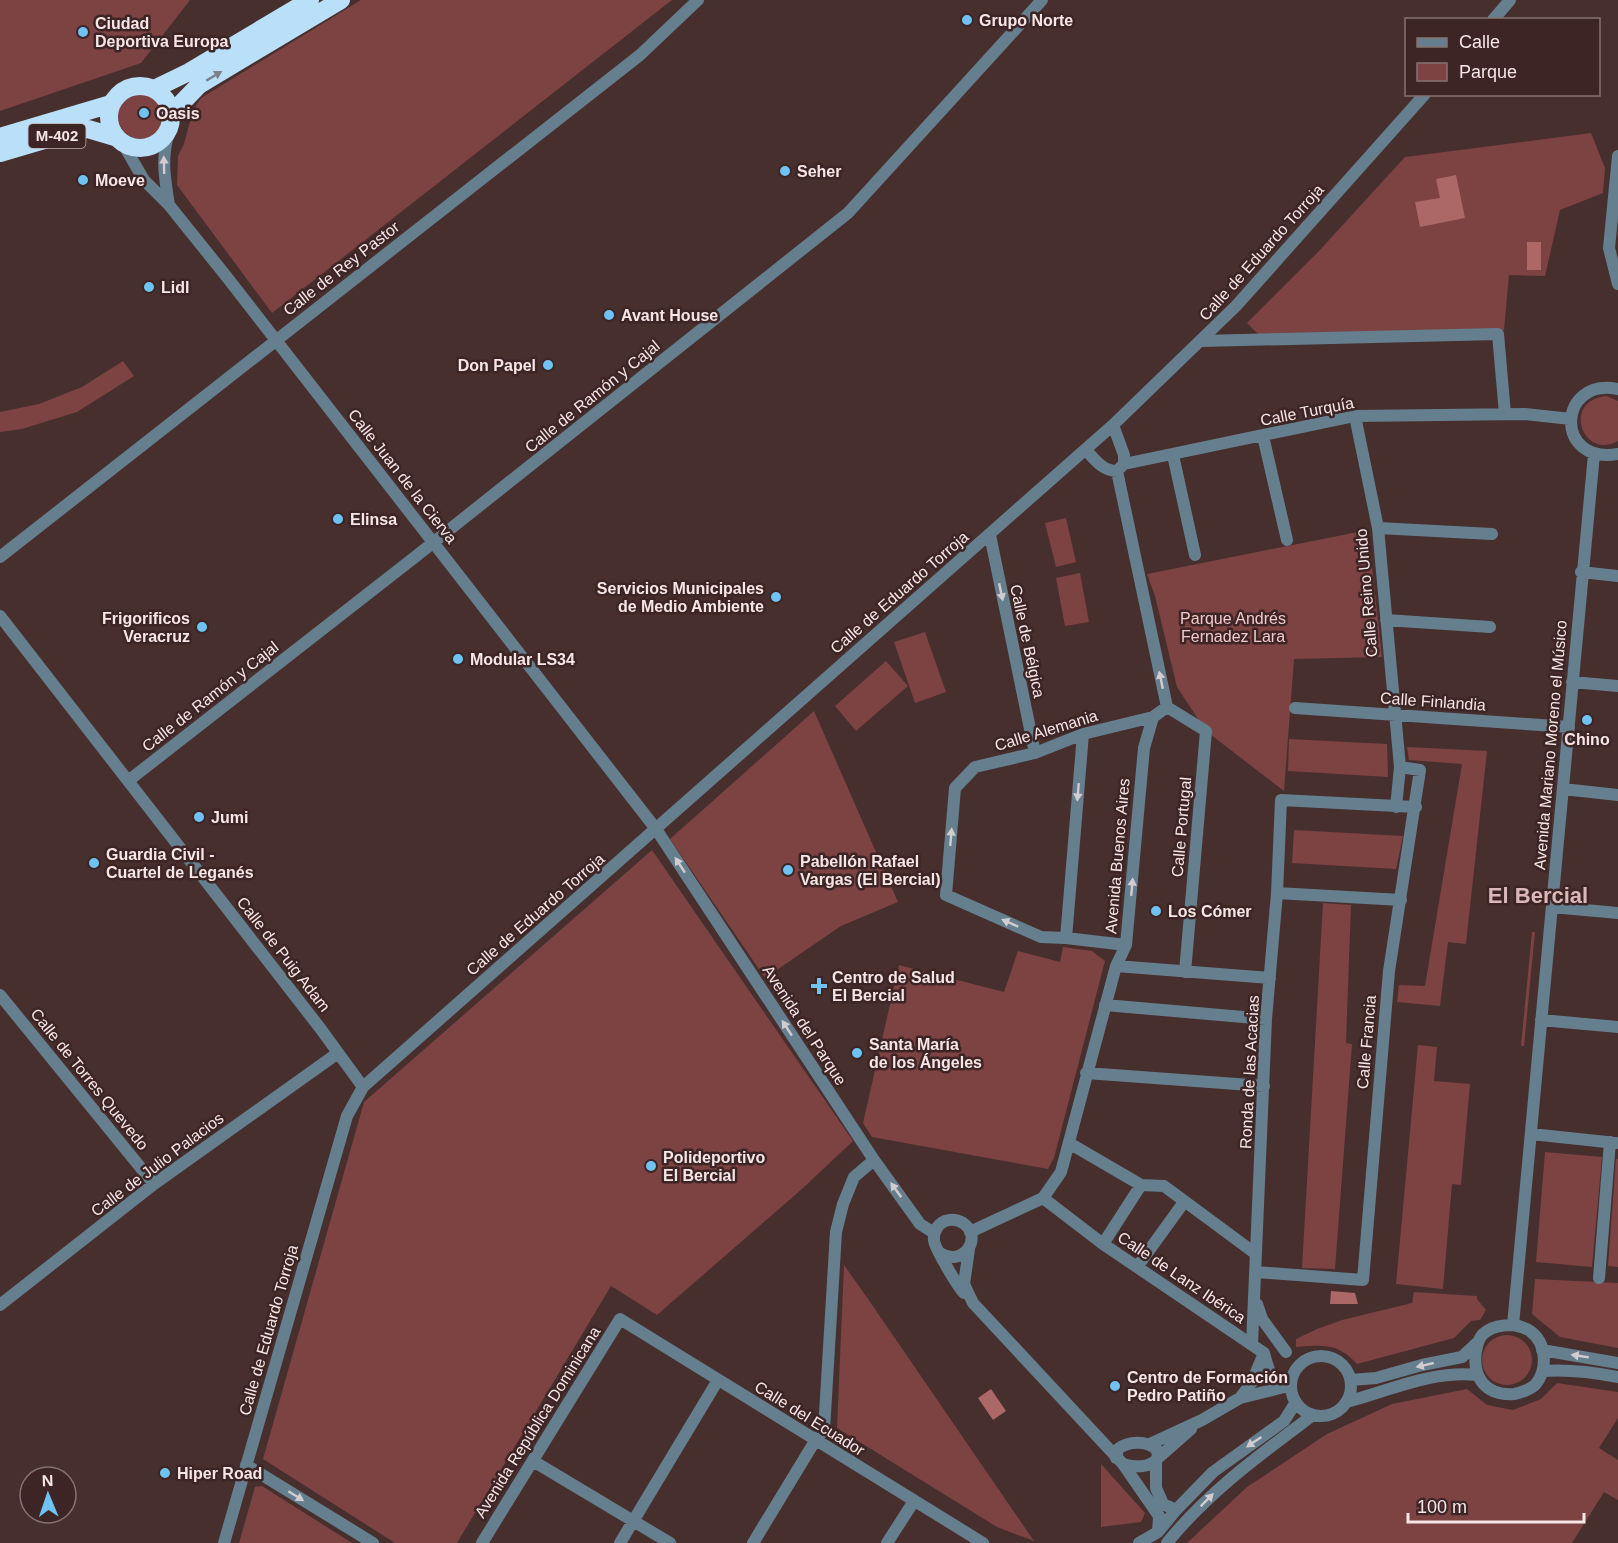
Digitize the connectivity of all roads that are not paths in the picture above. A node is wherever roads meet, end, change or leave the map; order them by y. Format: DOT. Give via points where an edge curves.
graph roads {
  1 [pos="310,0"];
  2 [pos="341,0"];
  3 [pos="698,0"];
  4 [pos="1042,0"];
  5 [pos="1510,0"];
  6 [pos="1494,18"];
  7 [pos="154,89"];
  8 [pos="1423,96"];
  9 [pos="111,104"];
  10 [pos="170,121"];
  11 [pos="0,137"];
  12 [pos="119,140"];
  13 [pos="0,153"];
  14 [pos="1618,156"];
  15 [pos="169,205"];
  16 [pos="1618,284"];
  17 [pos="276,340"];
  18 [pos="1201,341"];
  19 [pos="1618,387"];
  20 [pos="1505,414"];
  21 [pos="1355,416"];
  22 [pos="1571,419"];
  23 [pos="1113,425"];
  24 [pos="1263,436"];
  25 [pos="1086,450"];
  26 [pos="1594,454"];
  27 [pos="1618,454"];
  28 [pos="1173,455"];
  29 [pos="1121,467"];
  30 [pos="1378,528"];
  31 [pos="1492,534"];
  32 [pos="990,535"];
  33 [pos="1287,540"];
  34 [pos="434,542"];
  35 [pos="1195,555"];
  36 [pos="0,557"];
  37 [pos="1581,572"];
  38 [pos="1618,576"];
  39 [pos="0,616"];
  40 [pos="1386,620"];
  41 [pos="1490,627"];
  42 [pos="1572,682"];
  43 [pos="1618,686"];
  44 [pos="1167,707"];
  45 [pos="1295,708"];
  46 [pos="1394,714"];
  47 [pos="1153,717"];
  48 [pos="1569,727"];
  49 [pos="1083,734"];
  50 [pos="1035,753"];
  51 [pos="1400,767"];
  52 [pos="128,781"];
  53 [pos="1563,789"];
  54 [pos="1618,795"];
  55 [pos="1396,807"];
  56 [pos="1416,807"];
  57 [pos="656,829"];
  58 [pos="1277,892"];
  59 [pos="1401,900"];
  60 [pos="1552,907"];
  61 [pos="1618,913"];
  62 [pos="1066,938"];
  63 [pos="1126,945"];
  64 [pos="1116,966"];
  65 [pos="1185,972"];
  66 [pos="1270,978"];
  67 [pos="0,995"];
  68 [pos="1105,1005"];
  69 [pos="1266,1020"];
  70 [pos="1541,1020"];
  71 [pos="1618,1027"];
  72 [pos="338,1053"];
  73 [pos="1086,1072"];
  74 [pos="1264,1086"];
  75 [pos="363,1087"];
  76 [pos="1531,1134"];
  77 [pos="1614,1142"];
  78 [pos="1069,1143"];
  79 [pos="874,1160"];
  80 [pos="154,1184"];
  81 [pos="1141,1185"];
  82 [pos="1043,1198"];
  83 [pos="1184,1202"];
  84 [pos="970,1232"];
  85 [pos="934,1233"];
  86 [pos="1103,1244"];
  87 [pos="969,1249"];
  88 [pos="940,1253"];
  89 [pos="1256,1254"];
  90 [pos="1137,1267"];
  91 [pos="1256,1272"];
  92 [pos="1599,1278"];
  93 [pos="1254,1297"];
  94 [pos="973,1303"];
  95 [pos="0,1305"];
  96 [pos="620,1319"];
  97 [pos="1513,1325"];
  98 [pos="1477,1343"];
  99 [pos="1252,1345"];
  100 [pos="1542,1350"];
  101 [pos="1287,1352"];
  102 [pos="1264,1353"];
  103 [pos="1312,1357"];
  104 [pos="1618,1364"];
  105 [pos="1543,1371"];
  106 [pos="1477,1375"];
  107 [pos="1618,1377"];
  108 [pos="718,1380"];
  109 [pos="1351,1380"];
  110 [pos="1288,1388"];
  111 [pos="1240,1398"];
  112 [pos="1296,1402"];
  113 [pos="1347,1402"];
  114 [pos="1313,1415"];
  115 [pos="1202,1420"];
  116 [pos="1088,1428"];
  117 [pos="815,1441"];
  118 [pos="1150,1444"];
  119 [pos="1124,1445"];
  120 [pos="1157,1460"];
  121 [pos="533,1461"];
  122 [pos="1119,1461"];
  123 [pos="246,1465"];
  124 [pos="914,1500"];
  125 [pos="1176,1510"];
  126 [pos="634,1520"];
  127 [pos="1158,1532"];
  128 [pos="224,1543"];
  129 [pos="373,1543"];
  130 [pos="482,1543"];
  131 [pos="620,1543"];
  132 [pos="670,1543"];
  133 [pos="753,1543"];
  134 [pos="887,1543"];
  135 [pos="984,1543"];
  136 [pos="1139,1543"];
  137 [pos="1167,1543"];
  1 -- 7 [label="highway, M-402"];
  10 -- 2 [label="highway, M-402, one-way" via="199,85"];
  3 -- 17 [label="street, Calle de Rey Pastor" via="640,55"];
  4 -- 34 [label="street, Calle de Ramón y Cajal" via="848,213"];
  5 -- 6 [label="street"];
  7 -- 9 [label="highway, M-402" via="136,85 124,89"];
  7 -- 10 [label="highway" via="168,104"];
  8 -- 18 [label="street, Calle de Eduardo Torroja"];
  9 -- 11 [label="highway, M-402"];
  9 -- 12 [label="highway, M-402" via="110,127"];
  10 -- 12 [label="highway, M-402" via="164,136 145,148 134,148"];
  15 -- 10 [label="street, one-way" via="164,149"];
  12 -- 13 [label="highway, M-402" via="88,129"];
  12 -- 15 [label="street, Calle Juan de la Cierva" via="144,180"];
  14 -- 16 [label="street" via="1609,248"];
  15 -- 17 [label="street, Calle Juan de la Cierva"];
  17 -- 34 [label="street, Calle Juan de la Cierva"];
  17 -- 36 [label="street, Calle de Rey Pastor"];
  18 -- 20 [label="street" via="1498,334"];
  18 -- 23 [label="street, Calle de Eduardo Torroja"];
  19 -- 22 [label="street" via="1590,390 1580,398"];
  20 -- 21 [label="street, Calle Turquía"];
  20 -- 22 [label="street, Calle Turquía"];
  21 -- 24 [label="street, Calle Turquía"];
  21 -- 30 [label="street, Calle Reino Unido"];
  22 -- 26 [label="street" via="1576,441"];
  23 -- 25 [label="street, Calle de Eduardo Torroja"];
  23 -- 29 [label="street" via="1124,455"];
  24 -- 28 [label="street, Calle Turquía"];
  24 -- 33 [label="street"];
  25 -- 29 [label="street" via="1110,471"];
  25 -- 32 [label="street, Calle de Eduardo Torroja"];
  26 -- 27 [label="street"];
  26 -- 37 [label="street, Avenida Mariano Moreno el Músico"];
  28 -- 29 [label="street, Calle Turquía"];
  28 -- 35 [label="street"];
  44 -- 29 [label="street, one-way"];
  30 -- 31 [label="street"];
  30 -- 40 [label="street, Calle Reino Unido"];
  32 -- 50 [label="street, Calle de Bélgica, one-way"];
  32 -- 57 [label="street, Calle de Eduardo Torroja"];
  34 -- 52 [label="street, Calle de Ramón y Cajal"];
  34 -- 57 [label="street, Calle Juan de la Cierva"];
  37 -- 38 [label="street"];
  37 -- 42 [label="street, Avenida Mariano Moreno el Músico"];
  39 -- 52 [label="street, Calle de Puig Adam"];
  40 -- 41 [label="street"];
  40 -- 46 [label="street, Calle Reino Unido"];
  42 -- 43 [label="street"];
  42 -- 48 [label="street, Avenida Mariano Moreno el Músico"];
  44 -- 47 [label="street"];
  44 -- 65 [label="street, Calle Portugal" via="1206,731"];
  45 -- 46 [label="street, Calle Finlandia"];
  46 -- 48 [label="street, Calle Finlandia"];
  46 -- 51 [label="street, Calle Reino Unido"];
  47 -- 49 [label="street, Calle Alemania"];
  63 -- 47 [label="street, Avenida Buenos Aires, one-way" via="1144,748"];
  48 -- 53 [label="street, Avenida Mariano Moreno el Músico"];
  49 -- 50 [label="street, Calle Alemania"];
  49 -- 62 [label="street, one-way"];
  62 -- 50 [label="street, Calle Alemania, one-way" via="1041,937 946,895 954,788 975,767"];
  51 -- 55 [label="street, Calle Reino Unido"];
  51 -- 56 [label="street, Calle Francia" via="1420,770"];
  52 -- 72 [label="street, Calle de Puig Adam"];
  53 -- 54 [label="street"];
  53 -- 60 [label="street, Avenida Mariano Moreno el Músico"];
  55 -- 56 [label="street"];
  55 -- 58 [label="street, Ronda de las Acacias" via="1281,800"];
  56 -- 59 [label="street, Calle Francia"];
  57 -- 75 [label="street, Calle de Eduardo Torroja"];
  79 -- 57 [label="street, Avenida del Parque, one-way"];
  58 -- 59 [label="street"];
  58 -- 66 [label="street, Ronda de las Acacias"];
  59 -- 91 [label="street, Calle Francia" via="1389,971 1364,1280"];
  60 -- 61 [label="street"];
  60 -- 70 [label="street, Avenida Mariano Moreno el Músico"];
  62 -- 63 [label="street"];
  63 -- 64 [label="street, Avenida Buenos Aires"];
  64 -- 65 [label="street"];
  64 -- 68 [label="street, Avenida Buenos Aires"];
  65 -- 66 [label="street"];
  66 -- 69 [label="street, Ronda de las Acacias"];
  67 -- 80 [label="street, Calle de Torres Quevedo"];
  68 -- 69 [label="street"];
  68 -- 73 [label="street, Avenida Buenos Aires"];
  69 -- 74 [label="street, Ronda de las Acacias"];
  70 -- 71 [label="street"];
  70 -- 76 [label="street, Avenida Mariano Moreno el Músico"];
  72 -- 75 [label="street, Calle de Puig Adam"];
  72 -- 80 [label="street, Calle de Julio Palacios"];
  73 -- 74 [label="street"];
  73 -- 78 [label="street, Avenida Buenos Aires"];
  74 -- 89 [label="street, Ronda de las Acacias"];
  75 -- 123 [label="street, Calle de Eduardo Torroja" via="347,1116"];
  76 -- 77 [label="street"];
  76 -- 97 [label="street, Avenida Mariano Moreno el Músico"];
  77 -- 92 [label="street"];
  78 -- 81 [label="street"];
  78 -- 82 [label="street, Avenida Buenos Aires" via="1061,1172"];
  85 -- 79 [label="street, Avenida del Parque, one-way" via="920,1224"];
  79 -- 117 [label="street" via="854,1176 836,1232 824,1431"];
  80 -- 95 [label="street, Calle de Julio Palacios"];
  81 -- 83 [label="street" via="1164,1186"];
  81 -- 86 [label="street"];
  82 -- 84 [label="street"];
  82 -- 86 [label="street, Calle de Lanz Ibérica"];
  83 -- 89 [label="street"];
  83 -- 90 [label="street"];
  84 -- 85 [label="street" via="963,1223 952,1220 941,1224"];
  84 -- 87 [label="street"];
  85 -- 88 [label="street" via="934,1244"];
  86 -- 90 [label="street, Calle de Lanz Ibérica"];
  87 -- 88 [label="street" via="955,1257"];
  87 -- 94 [label="street" via="964,1284"];
  88 -- 94 [label="street"];
  89 -- 91 [label="street, Ronda de las Acacias"];
  90 -- 99 [label="street, Calle de Lanz Ibérica"];
  91 -- 93 [label="street, Ronda de las Acacias"];
  93 -- 99 [label="street, Ronda de las Acacias"];
  93 -- 101 [label="street" via="1262,1319"];
  94 -- 116 [label="street"];
  96 -- 108 [label="street, Calle del Ecuador"];
  96 -- 121 [label="street, Avenida República Dominicana"];
  97 -- 98 [label="street" via="1485,1332"];
  97 -- 100 [label="street" via="1531,1331"];
  98 -- 106 [label="street"];
  98 -- 109 [label="street, one-way" via="1462,1357 1376,1378"];
  99 -- 102 [label="street, Calle de Lanz Ibérica"];
  104 -- 100 [label="street, one-way"];
  100 -- 105 [label="street"];
  101 -- 102 [label="street"];
  101 -- 103 [label="street"];
  102 -- 110 [label="street" via="1269,1373"];
  102 -- 111 [label="street" via="1252,1382"];
  103 -- 109 [label="street" via="1334,1359 1345,1367"];
  103 -- 110 [label="street" via="1296,1370"];
  105 -- 106 [label="street" via="1534,1386 1518,1394 1501,1395 1485,1386"];
  105 -- 107 [label="street" via="1583,1371"];
  106 -- 113 [label="street" via="1460,1373 1406,1383"];
  108 -- 117 [label="street, Calle del Ecuador"];
  108 -- 126 [label="street"];
  109 -- 113 [label="street"];
  110 -- 111 [label="street"];
  110 -- 112 [label="street"];
  111 -- 115 [label="street"];
  112 -- 114 [label="street"];
  112 -- 125 [label="street, one-way" via="1284,1421 1214,1472"];
  113 -- 114 [label="street" via="1335,1413"];
  137 -- 114 [label="street, one-way" via="1217,1490"];
  115 -- 118 [label="street"];
  115 -- 120 [label="street"];
  116 -- 119 [label="street" via="1111,1443"];
  116 -- 122 [label="street"];
  117 -- 124 [label="street, Calle del Ecuador"];
  117 -- 133 [label="street"];
  118 -- 119 [label="street"];
  118 -- 120 [label="street" via="1156,1450"];
  119 -- 122 [label="street" via="1118,1449"];
  120 -- 122 [label="street" via="1144,1466"];
  120 -- 125 [label="street" via="1156,1488 1163,1504"];
  121 -- 126 [label="street"];
  121 -- 130 [label="street, Avenida República Dominicana"];
  122 -- 127 [label="street" via="1160,1516"];
  123 -- 128 [label="street, Calle de Eduardo Torroja"];
  123 -- 129 [label="street, one-way"];
  124 -- 134 [label="street"];
  124 -- 135 [label="street, Calle del Ecuador"];
  125 -- 127 [label="street"];
  126 -- 131 [label="street"];
  126 -- 132 [label="street"];
  127 -- 136 [label="street"];
}
